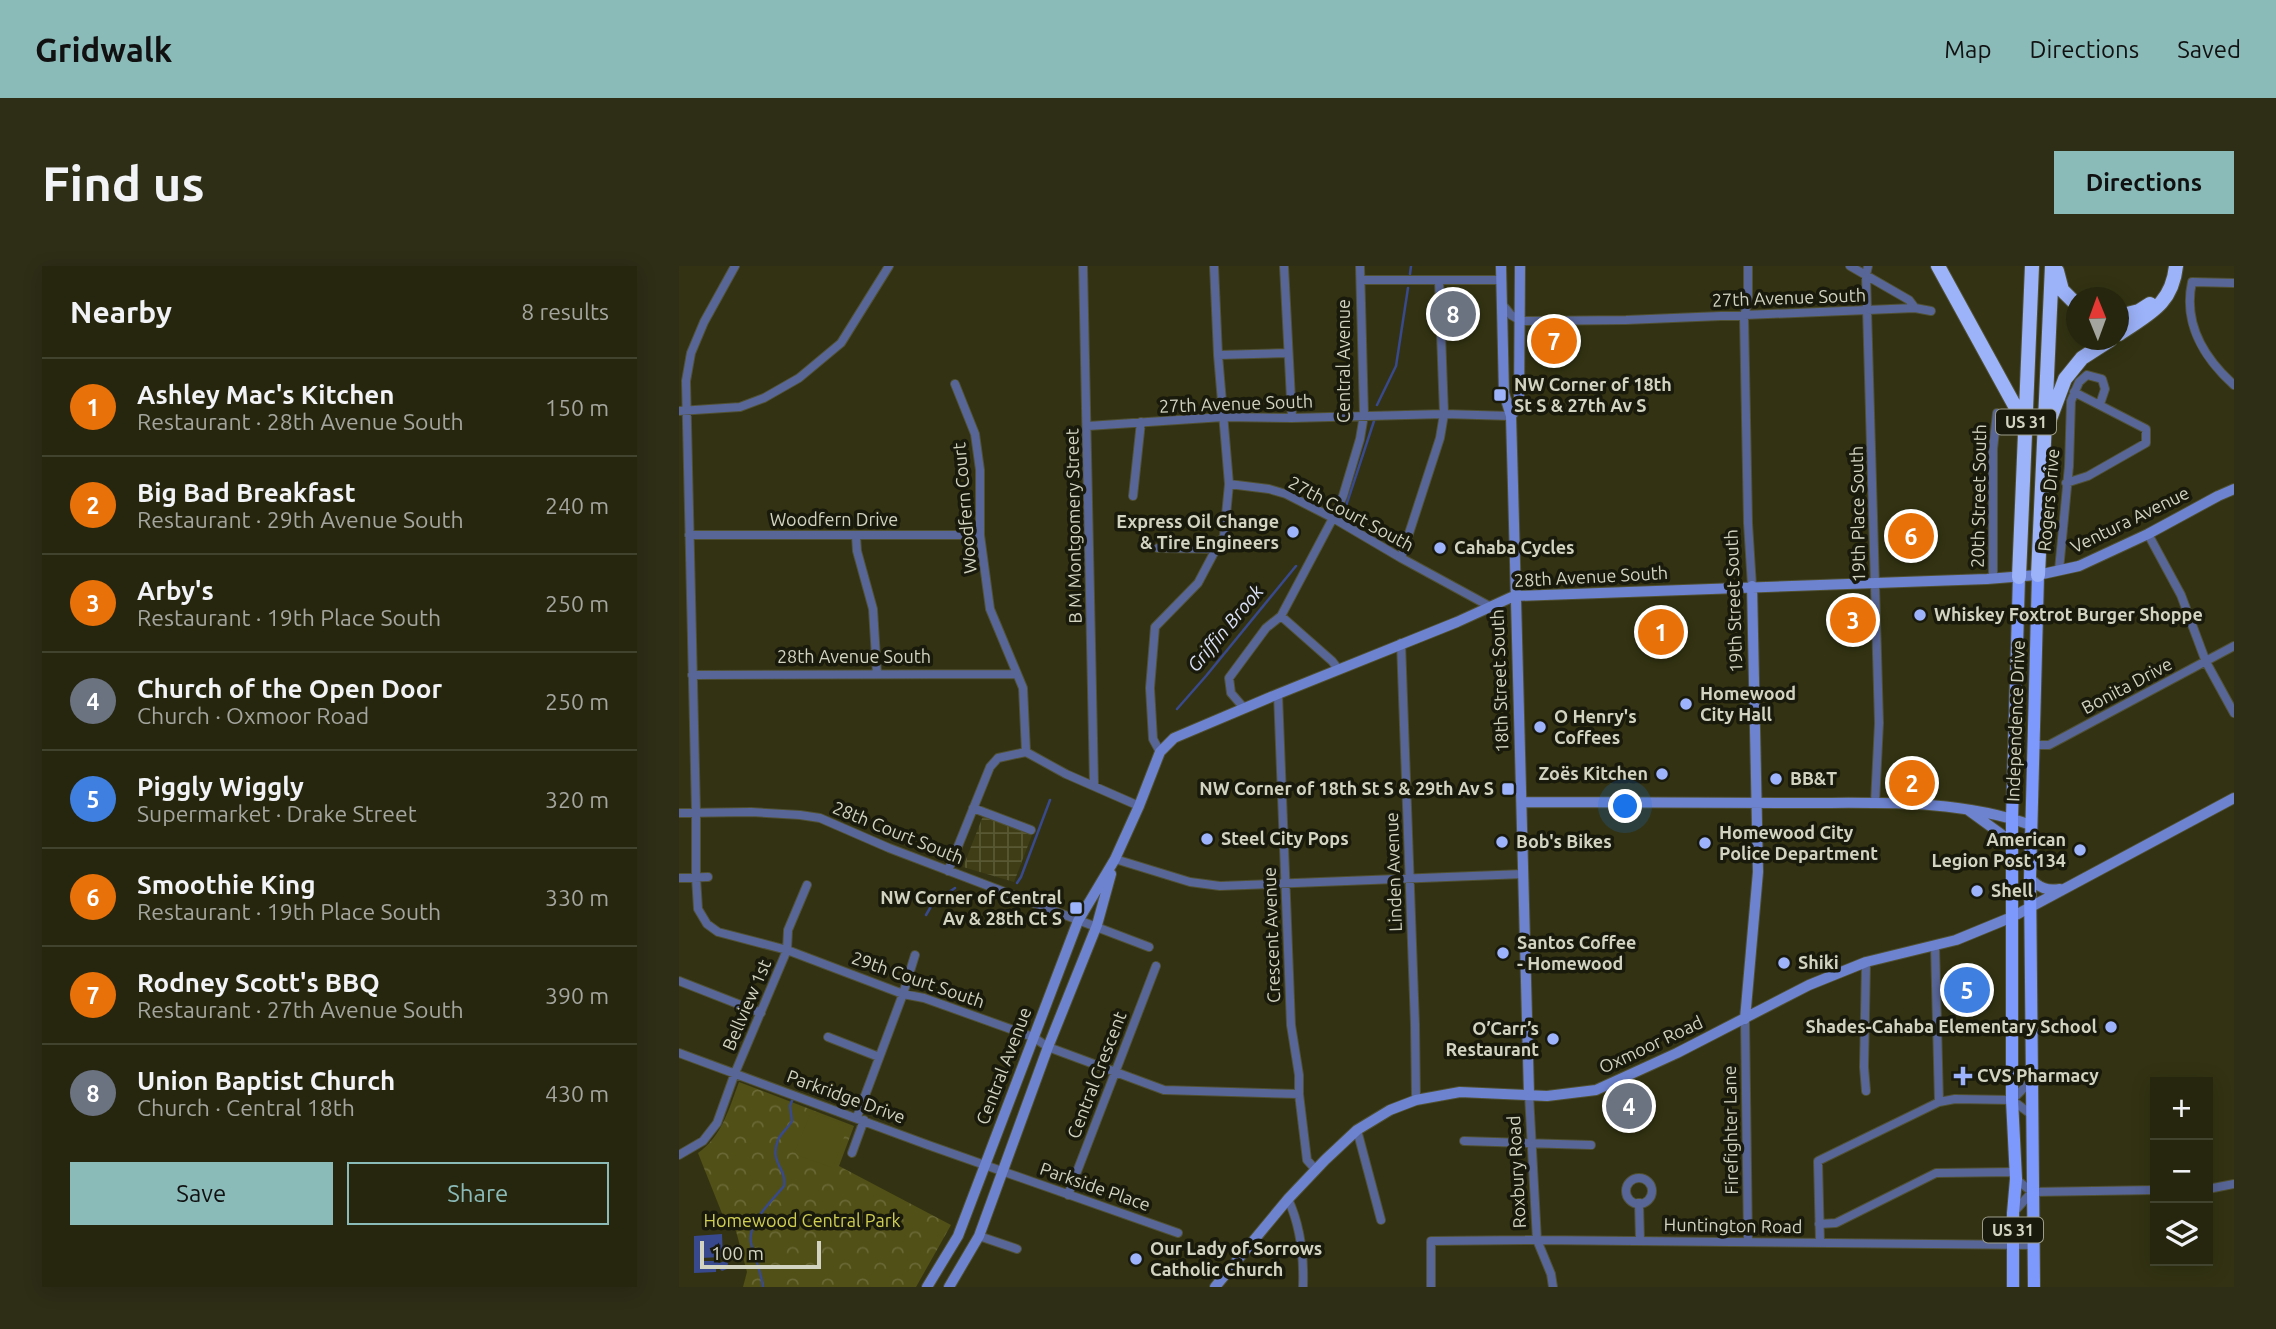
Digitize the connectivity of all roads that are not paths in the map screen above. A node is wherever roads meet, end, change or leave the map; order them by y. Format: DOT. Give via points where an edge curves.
graph roads {
  1 [pos="735,266"];
  2 [pos="889,266"];
  3 [pos="1083,266"];
  4 [pos="1214,266"];
  5 [pos="1284,266"];
  6 [pos="1360,266"];
  7 [pos="1501,266"];
  8 [pos="1520,266"];
  9 [pos="1528,266"];
  10 [pos="1748,266"];
  11 [pos="1850,266"];
  12 [pos="1938,266"];
  13 [pos="2032,266"];
  14 [pos="2054,266"];
  15 [pos="2169,266"];
  16 [pos="2176,266"];
  17 [pos="1867,271"];
  18 [pos="1522,279"];
  19 [pos="1361,280"];
  20 [pos="1501,280"];
  21 [pos="1439,281"];
  22 [pos="2234,283"];
  23 [pos="2066,294"];
  24 [pos="1502,304"];
  25 [pos="1915,308"];
  26 [pos="1868,311"];
  27 [pos="1931,311"];
  28 [pos="2129,314"];
  29 [pos="1744,316"];
  30 [pos="1521,321"];
  31 [pos="2129,327"];
  32 [pos="2094,350"];
  33 [pos="1288,353"];
  34 [pos="1217,355"];
  35 [pos="955,384"];
  36 [pos="2234,385"];
  37 [pos="2074,392"];
  38 [pos="2100,404"];
  39 [pos="683,410"];
  40 [pos="1997,413"];
  41 [pos="1444,414"];
  42 [pos="1364,415"];
  43 [pos="1511,415"];
  44 [pos="1223,417"];
  45 [pos="1292,418"];
  46 [pos="1141,422"];
  47 [pos="1088,426"];
  48 [pos="2046,430"];
  49 [pos="2025,436"];
  50 [pos="2066,483"];
  51 [pos="1229,484"];
  52 [pos="2234,489"];
  53 [pos="1133,496"];
  54 [pos="1333,518"];
  55 [pos="2148,534"];
  56 [pos="688,535"];
  57 [pos="980,535"];
  58 [pos="856,536"];
  59 [pos="1157,548"];
  60 [pos="1216,549"];
  61 [pos="1401,558"];
  62 [pos="2059,570"];
  63 [pos="2038,575"];
  64 [pos="2019,578"];
  65 [pos="1993,579"];
  66 [pos="1876,583"];
  67 [pos="1752,586"];
  68 [pos="1514,596"];
  69 [pos="1491,607"];
  70 [pos="1281,616"];
  71 [pos="1401,643"];
  72 [pos="2234,646"];
  73 [pos="2206,662"];
  74 [pos="1339,670"];
  75 [pos="877,674"];
  76 [pos="1017,674"];
  77 [pos="692,675"];
  78 [pos="1279,694"];
  79 [pos="1244,708"];
  80 [pos="2234,713"];
  81 [pos="1174,738"];
  82 [pos="2033,745"];
  83 [pos="1026,752"];
  84 [pos="1160,752"];
  85 [pos="1094,785"];
  86 [pos="2234,798"];
  87 [pos="1522,802"];
  88 [pos="1756,802"];
  89 [pos="1875,803"];
  90 [pos="1139,806"];
  91 [pos="1963,807"];
  92 [pos="973,808"];
  93 [pos="697,812"];
  94 [pos="679,813"];
  95 [pos="2012,818"];
  96 [pos="2031,825"];
  97 [pos="1031,830"];
  98 [pos="2012,842"];
  99 [pos="1115,859"];
  100 [pos="948,870"];
  101 [pos="1523,874"];
  102 [pos="696,877"];
  103 [pos="708,877"];
  104 [pos="679,878"];
  105 [pos="2030,878"];
  106 [pos="1410,879"];
  107 [pos="1287,883"];
  108 [pos="807,885"];
  109 [pos="2070,887"];
  110 [pos="2030,908"];
  111 [pos="2012,918"];
  112 [pos="1079,921"];
  113 [pos="1097,927"];
  114 [pos="1935,946"];
  115 [pos="1149,947"];
  116 [pos="787,950"];
  117 [pos="915,955"];
  118 [pos="1866,962"];
  119 [pos="1156,965"];
  120 [pos="679,981"];
  121 [pos="903,994"];
  122 [pos="761,1013"];
  123 [pos="2013,1017"];
  124 [pos="2030,1018"];
  125 [pos="1745,1019"];
  126 [pos="828,1037"];
  127 [pos="1033,1037"];
  128 [pos="1048,1048"];
  129 [pos="679,1053"];
  130 [pos="879,1057"];
  131 [pos="735,1073"];
  132 [pos="1114,1073"];
  133 [pos="2031,1081"];
  134 [pos="1866,1091"];
  135 [pos="1299,1094"];
  136 [pos="1528,1095"];
  137 [pos="1416,1100"];
  138 [pos="2012,1100"];
  139 [pos="1939,1102"];
  140 [pos="2032,1115"];
  141 [pos="860,1118"];
  142 [pos="1357,1130"];
  143 [pos="1464,1141"];
  144 [pos="1531,1142"];
  145 [pos="1591,1144"];
  146 [pos="852,1153"];
  147 [pos="679,1155"];
  148 [pos="985,1165"];
  149 [pos="1316,1170"];
  150 [pos="1002,1171"];
  151 [pos="2015,1176"];
  152 [pos="2234,1184"];
  153 [pos="2213,1188"];
  154 [pos="2150,1190"];
  155 [pos="2032,1192"];
  156 [pos="1068,1195"];
  157 [pos="1288,1199"];
  158 [pos="1639,1203"];
  159 [pos="2013,1213"];
  160 [pos="1381,1220"];
  161 [pos="1819,1224"];
  162 [pos="1178,1233"];
  163 [pos="979,1236"];
  164 [pos="1537,1240"];
  165 [pos="1640,1241"];
  166 [pos="1748,1242"];
  167 [pos="1820,1243"];
  168 [pos="2013,1245"];
  169 [pos="2034,1245"];
  170 [pos="1017,1249"];
  171 [pos="927,1287"];
  172 [pos="949,1287"];
  173 [pos="1215,1287"];
  174 [pos="1303,1287"];
  175 [pos="1431,1287"];
  176 [pos="1553,1287"];
  177 [pos="2013,1287"];
  178 [pos="2033,1287"];
  1 -- 39 [label="street" via="691,353"];
  2 -- 39 [label="street" via="841,343 799,378 740,407"];
  3 -- 47 [label="street, B M Montgomery Street"];
  4 -- 34 [label="street"];
  5 -- 33 [label="street"];
  6 -- 19 [label="street, Central Avenue"];
  7 -- 20 [label="main road, 18th Street South"];
  8 -- 18 [label="main road"];
  9 -- 18 [label="main road"];
  10 -- 29 [label="street, 19th Street South"];
  11 -- 17 [label="street"];
  12 -- 49 [label="highway" via="2017,408"];
  13 -- 49 [label="highway, US 31"];
  14 -- 23 [label="highway"];
  14 -- 48 [label="highway, US 31"];
  15 -- 28 [label="highway" via="2159,295"];
  16 -- 31 [label="highway" via="2167,297"];
  17 -- 25 [label="street"];
  17 -- 26 [label="street, 19th Place South"];
  18 -- 30 [label="main road"];
  19 -- 21 [label="street"];
  19 -- 42 [label="street, Central Avenue"];
  20 -- 21 [label="street"];
  20 -- 24 [label="main road, 18th Street South"];
  21 -- 41 [label="street"];
  22 -- 36 [label="street" via="2192,282 2190,293 2190,317 2204,353"];
  24 -- 30 [label="street"];
  24 -- 43 [label="main road, 18th Street South" via="1504,393"];
  25 -- 26 [label="street, 27th Avenue South"];
  25 -- 27 [label="street"];
  26 -- 29 [label="street, 27th Avenue South"];
  26 -- 66 [label="street, 19th Place South"];
  29 -- 30 [label="street, 27th Avenue South"];
  29 -- 67 [label="street, 19th Street South"];
  30 -- 43 [label="main road" via="1519,405"];
  32 -- 48 [label="highway" via="2065,379"];
  33 -- 34 [label="street"];
  33 -- 45 [label="street"];
  34 -- 44 [label="street"];
  35 -- 57 [label="street, Woodfern Court" via="975,434"];
  37 -- 38 [label="street"];
  37 -- 38 [label="street" via="2087,375 2096,376 2105,389"];
  37 -- 50 [label="street, Rogers Drive"];
  38 -- 50 [label="street" via="2146,429 2146,443 2088,476"];
  39 -- 56 [label="street"];
  40 -- 65 [label="street, 20th Street South"];
  41 -- 42 [label="street, 27th Avenue South"];
  41 -- 43 [label="street, 27th Avenue South"];
  41 -- 61 [label="street"];
  42 -- 45 [label="street, 27th Avenue South"];
  42 -- 54 [label="street, Central Avenue"];
  43 -- 68 [label="main road, 18th Street South"];
  44 -- 45 [label="street, 27th Avenue South"];
  44 -- 46 [label="street, 27th Avenue South"];
  44 -- 51 [label="street"];
  46 -- 47 [label="street, 27th Avenue South"];
  46 -- 53 [label="street"];
  47 -- 85 [label="street, B M Montgomery Street"];
  48 -- 63 [label="highway, US 31"];
  49 -- 64 [label="highway, US 31"];
  50 -- 62 [label="street, Rogers Drive"];
  51 -- 54 [label="street, 27th Court South" via="1286,494"];
  51 -- 60 [label="street" via="1224,537"];
  52 -- 55 [label="main road, Ventura Avenue"];
  54 -- 61 [label="street, 27th Court South"];
  54 -- 70 [label="street, Central Avenue"];
  55 -- 62 [label="main road, Ventura Avenue" via="2079,566"];
  55 -- 73 [label="street" via="2181,595"];
  56 -- 58 [label="street, Woodfern Drive"];
  56 -- 77 [label="street"];
  57 -- 58 [label="street, Woodfern Drive"];
  57 -- 76 [label="street, Woodfern Court" via="990,609"];
  58 -- 75 [label="street" via="873,609"];
  59 -- 60 [label="street"];
  60 -- 84 [label="street" via="1198,583 1155,628 1150,688 1153,739"];
  61 -- 69 [label="street, 27th Court South"];
  62 -- 63 [label="main road, Ventura Avenue"];
  63 -- 64 [label="main road, 28th Avenue South"];
  63 -- 82 [label="main road, Independence Drive / US 31"];
  64 -- 65 [label="main road, 28th Avenue South"];
  64 -- 95 [label="main road, Independence Drive / US 31"];
  65 -- 66 [label="main road, 28th Avenue South"];
  66 -- 67 [label="main road, 28th Avenue South"];
  66 -- 89 [label="street, 19th Place South" via="1879,723"];
  67 -- 68 [label="main road, 28th Avenue South"];
  67 -- 88 [label="main road, 19th Street South"];
  68 -- 69 [label="main road, 28th Avenue South"];
  68 -- 87 [label="main road, 18th Street South"];
  69 -- 71 [label="main road, 28th Avenue South"];
  70 -- 74 [label="street"];
  70 -- 79 [label="street, Central Avenue" via="1266,628 1229,678 1231,693"];
  71 -- 74 [label="main road, 28th Avenue South"];
  71 -- 106 [label="street, Linden Avenue"];
  72 -- 73 [label="street, Bonita Drive"];
  73 -- 80 [label="street"];
  73 -- 82 [label="street, Bonita Drive" via="2049,745"];
  74 -- 78 [label="main road, 28th Avenue South"];
  75 -- 76 [label="street, 28th Avenue South"];
  75 -- 77 [label="street, 28th Avenue South"];
  76 -- 83 [label="street, Woodfern Court" via="1023,688"];
  77 -- 93 [label="street"];
  78 -- 79 [label="main road, 28th Avenue South"];
  78 -- 107 [label="street, Crescent Avenue"];
  79 -- 81 [label="main road, 28th Avenue South"];
  81 -- 84 [label="main road, Central Avenue"];
  82 -- 96 [label="main road, Independence Drive / US 31"];
  83 -- 85 [label="street"];
  83 -- 92 [label="street" via="998,758"];
  84 -- 90 [label="main road, Central Avenue"];
  85 -- 90 [label="street"];
  86 -- 109 [label="main road, Oxmoor Road"];
  87 -- 88 [label="main road"];
  87 -- 101 [label="main road, 18th Street South"];
  88 -- 89 [label="main road"];
  88 -- 125 [label="main road, 19th Street South" via="1758,872"];
  89 -- 91 [label="main road"];
  90 -- 99 [label="main road, Central Avenue"];
  91 -- 95 [label="main road"];
  91 -- 98 [label="main road"];
  92 -- 97 [label="street"];
  92 -- 100 [label="street"];
  93 -- 94 [label="street, 28th Court South"];
  93 -- 100 [label="street, 28th Court South" via="820,818"];
  93 -- 102 [label="street"];
  95 -- 96 [label="main road"];
  95 -- 98 [label="main road, Independence Drive / US 31"];
  96 -- 105 [label="main road, Independence Drive / US 31"];
  98 -- 111 [label="main road, Independence Drive / US 31"];
  99 -- 107 [label="street" via="1209,885"];
  99 -- 112 [label="main road, Central Avenue"];
  99 -- 113 [label="main road, Central Avenue"];
  100 -- 112 [label="street, 28th Court South"];
  101 -- 106 [label="street"];
  101 -- 136 [label="main road, 18th Street South"];
  102 -- 103 [label="street"];
  102 -- 104 [label="street"];
  102 -- 116 [label="street, 29th Court South" via="698,909 707,924 718,932"];
  105 -- 109 [label="main road" via="2050,891"];
  105 -- 110 [label="main road, Independence Drive / US 31"];
  106 -- 107 [label="street"];
  106 -- 137 [label="street, Linden Avenue"];
  107 -- 135 [label="street, Crescent Avenue" via="1291,1025"];
  108 -- 116 [label="street, Bellview 1st" via="789,930"];
  109 -- 110 [label="main road, Oxmoor Road"];
  110 -- 111 [label="main road, Oxmoor Road"];
  110 -- 124 [label="main road, Independence Drive / US 31"];
  111 -- 114 [label="main road, Oxmoor Road"];
  111 -- 123 [label="main road, Independence Drive / US 31"];
  112 -- 113 [label="street, 28th Court South"];
  112 -- 127 [label="main road, Central Avenue"];
  113 -- 115 [label="street, 28th Court South"];
  113 -- 128 [label="main road, Central Avenue"];
  114 -- 118 [label="main road, Oxmoor Road"];
  114 -- 139 [label="street"];
  116 -- 121 [label="street, 29th Court South"];
  116 -- 122 [label="street, Bellview 1st"];
  117 -- 121 [label="street"];
  118 -- 125 [label="main road, Oxmoor Road"];
  118 -- 134 [label="street"];
  119 -- 132 [label="street, Central Crescent"];
  120 -- 122 [label="street"];
  121 -- 127 [label="street, 29th Court South"];
  121 -- 130 [label="street"];
  122 -- 131 [label="street, Bellview 1st"];
  123 -- 124 [label="street"];
  123 -- 138 [label="main road, Independence Drive / US 31"];
  124 -- 133 [label="main road, Independence Drive / US 31"];
  125 -- 136 [label="main road, Oxmoor Road" via="1596,1090"];
  125 -- 166 [label="street, Firefighter Lane"];
  126 -- 130 [label="street"];
  127 -- 128 [label="street, 29th Court South"];
  127 -- 148 [label="main road, Central Avenue"];
  128 -- 132 [label="street, 29th Court South"];
  128 -- 150 [label="main road, Central Avenue"];
  129 -- 131 [label="street, Parkridge Drive"];
  130 -- 141 [label="street"];
  131 -- 141 [label="street, Parkridge Drive"];
  131 -- 147 [label="street, Bellview 1st" via="717,1123 703,1141"];
  132 -- 135 [label="street, 29th Court South" via="1164,1090"];
  132 -- 156 [label="street, Central Crescent"];
  133 -- 138 [label="street"];
  133 -- 140 [label="main road, Independence Drive / US 31"];
  135 -- 149 [label="street, Crescent Avenue" via="1307,1160"];
  136 -- 137 [label="main road, Oxmoor Road" via="1460,1092"];
  136 -- 144 [label="street, Roxbury Road"];
  137 -- 142 [label="main road, Oxmoor Road"];
  138 -- 139 [label="street"];
  138 -- 140 [label="street"];
  138 -- 151 [label="main road, Independence Drive / US 31"];
  139 -- 161 [label="street" via="1818,1161"];
  140 -- 155 [label="main road, Independence Drive / US 31"];
  141 -- 146 [label="street"];
  141 -- 148 [label="street, Parkridge Drive"];
  142 -- 149 [label="main road, Oxmoor Road"];
  142 -- 160 [label="street"];
  143 -- 144 [label="street"];
  144 -- 145 [label="street"];
  144 -- 164 [label="street, Roxbury Road"];
  148 -- 150 [label="street, Parkridge Drive"];
  148 -- 171 [label="main road, Central Avenue" via="958,1236"];
  149 -- 157 [label="main road, Oxmoor Road"];
  150 -- 156 [label="street, Parkside Place"];
  150 -- 163 [label="main road, Central Avenue"];
  151 -- 155 [label="street"];
  151 -- 159 [label="main road, Independence Drive / US 31"];
  151 -- 161 [label="street" via="1936,1173 1836,1223"];
  152 -- 153 [label="street"];
  154 -- 155 [label="street"];
  155 -- 159 [label="street"];
  155 -- 169 [label="main road, Independence Drive / US 31"];
  156 -- 162 [label="street, Parkside Place"];
  157 -- 173 [label="main road, Oxmoor Road"];
  157 -- 174 [label="street" via="1301,1241"];
  158 -- 165 [label="street"];
  159 -- 168 [label="main road, Independence Drive / US 31"];
  161 -- 167 [label="street"];
  163 -- 170 [label="street"];
  163 -- 172 [label="main road, Central Avenue"];
  164 -- 165 [label="street, Huntington Road"];
  164 -- 175 [label="street, Huntington Road" via="1431,1241"];
  164 -- 176 [label="street, Roxbury Road"];
  165 -- 166 [label="street, Huntington Road"];
  166 -- 167 [label="street, Huntington Road"];
  167 -- 168 [label="street, Huntington Road"];
  168 -- 169 [label="street, Huntington Road"];
  168 -- 177 [label="main road, Independence Drive / US 31"];
  169 -- 178 [label="main road, Independence Drive / US 31"];
}
